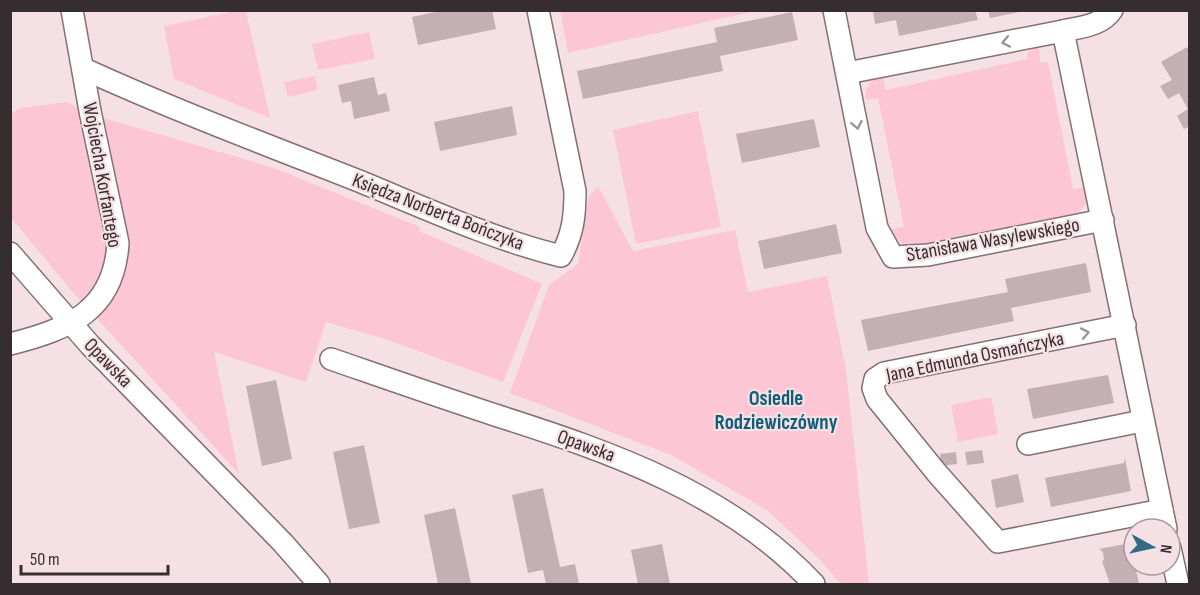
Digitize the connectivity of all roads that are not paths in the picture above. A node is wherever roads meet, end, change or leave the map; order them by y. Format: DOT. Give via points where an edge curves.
graph roads {
  1 [pos="72,10"];
  2 [pos="538,10"];
  3 [pos="834,10"];
  4 [pos="1112,10"];
  5 [pos="1063,31"];
  6 [pos="84,69"];
  7 [pos="846,71"];
  8 [pos="1102,220"];
  9 [pos="10,253"];
  10 [pos="71,324"];
  11 [pos="1125,325"];
  12 [pos="10,344"];
  13 [pos="331,359"];
  14 [pos="1142,421"];
  15 [pos="1028,444"];
  16 [pos="1164,517"];
  17 [pos="1122,525"];
  18 [pos="319,585"];
  19 [pos="814,585"];
  1 -- 6 [label="street, Wojciecha Korfantego"];
  2 -- 6 [label="street, Księdza Norberta Bończyka" via="574,191 575,220 561,256 448,217"];
  3 -- 7 [label="street, Stanisława Wasylewskiego"];
  4 -- 5 [label="street" via="1104,20"];
  5 -- 7 [label="street, one-way"];
  5 -- 8 [label="street, Jana Edmunda Osmańczyka"];
  6 -- 10 [label="street, Wojciecha Korfantego" via="118,243 112,281 102,296"];
  7 -- 8 [label="street, Stanisława Wasylewskiego, one-way" via="877,228 893,257 928,255"];
  8 -- 11 [label="street, Jana Edmunda Osmańczyka"];
  9 -- 10 [label="street, Opawska"];
  10 -- 12 [label="street"];
  10 -- 18 [label="street, Opawska"];
  11 -- 14 [label="street, Jana Edmunda Osmańczyka"];
  17 -- 11 [label="street, Jana Edmunda Osmańczyka, one-way" via="998,542 936,472 877,399 873,388 875,379 884,373"];
  13 -- 19 [label="street, Opawska" via="600,450 677,484 750,528"];
  14 -- 15 [label="street"];
  14 -- 16 [label="street, Jana Edmunda Osmańczyka"];
}
